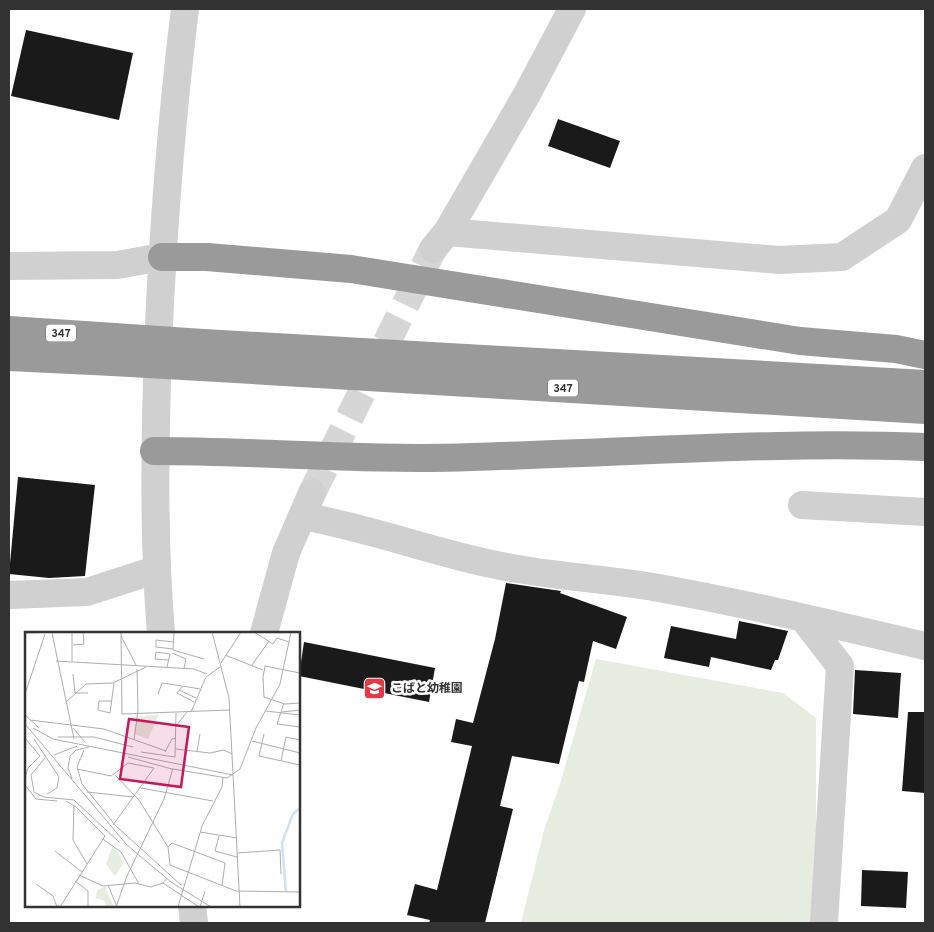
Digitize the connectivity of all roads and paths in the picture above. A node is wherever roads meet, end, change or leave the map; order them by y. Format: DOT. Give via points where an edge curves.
graph roads {
  1 [pos="186,9"];
  2 [pos="572,9"];
  3 [pos="925,168"];
  4 [pos="162,257"];
  5 [pos="9,266"];
  6 [pos="9,330"];
  7 [pos="113,349"];
  8 [pos="202,355"];
  9 [pos="925,355"];
  10 [pos="9,356"];
  11 [pos="925,384"];
  12 [pos="925,410"];
  13 [pos="925,447"];
  14 [pos="154,451"];
  15 [pos="802,505"];
  16 [pos="925,512"];
  17 [pos="155,570"];
  18 [pos="9,595"];
  19 [pos="803,618"];
  20 [pos="161,632"];
  21 [pos="264,632"];
  22 [pos="925,646"];
  23 [pos="824,923"];
  1 -- 4 [label="street" via="167,176"];
  2 -- 3 [label="street" via="527,94 440,240 779,260 842,257 898,220"];
  4 -- 5 [label="street" via="117,264"];
  4 -- 9 [label="highway" via="207,257 351,269 800,340 896,349"];
  4 -- 14 [label="street"];
  6 -- 7 [label="highway, 347"];
  7 -- 8 [label="highway, 347, bridge"];
  7 -- 10 [label="highway, 347"];
  8 -- 11 [label="highway, 347"];
  8 -- 12 [label="highway, 347"];
  13 -- 14 [label="highway" via="841,444 378,459"];
  14 -- 17 [label="street"];
  15 -- 16 [label="street"];
  17 -- 18 [label="street" via="87,592"];
  17 -- 20 [label="street"];
  19 -- 21 [label="street" via="650,587 518,569 446,554 332,522 307,504 286,553"];
  19 -- 22 [label="street"];
  19 -- 23 [label="street" via="840,666"];
}
